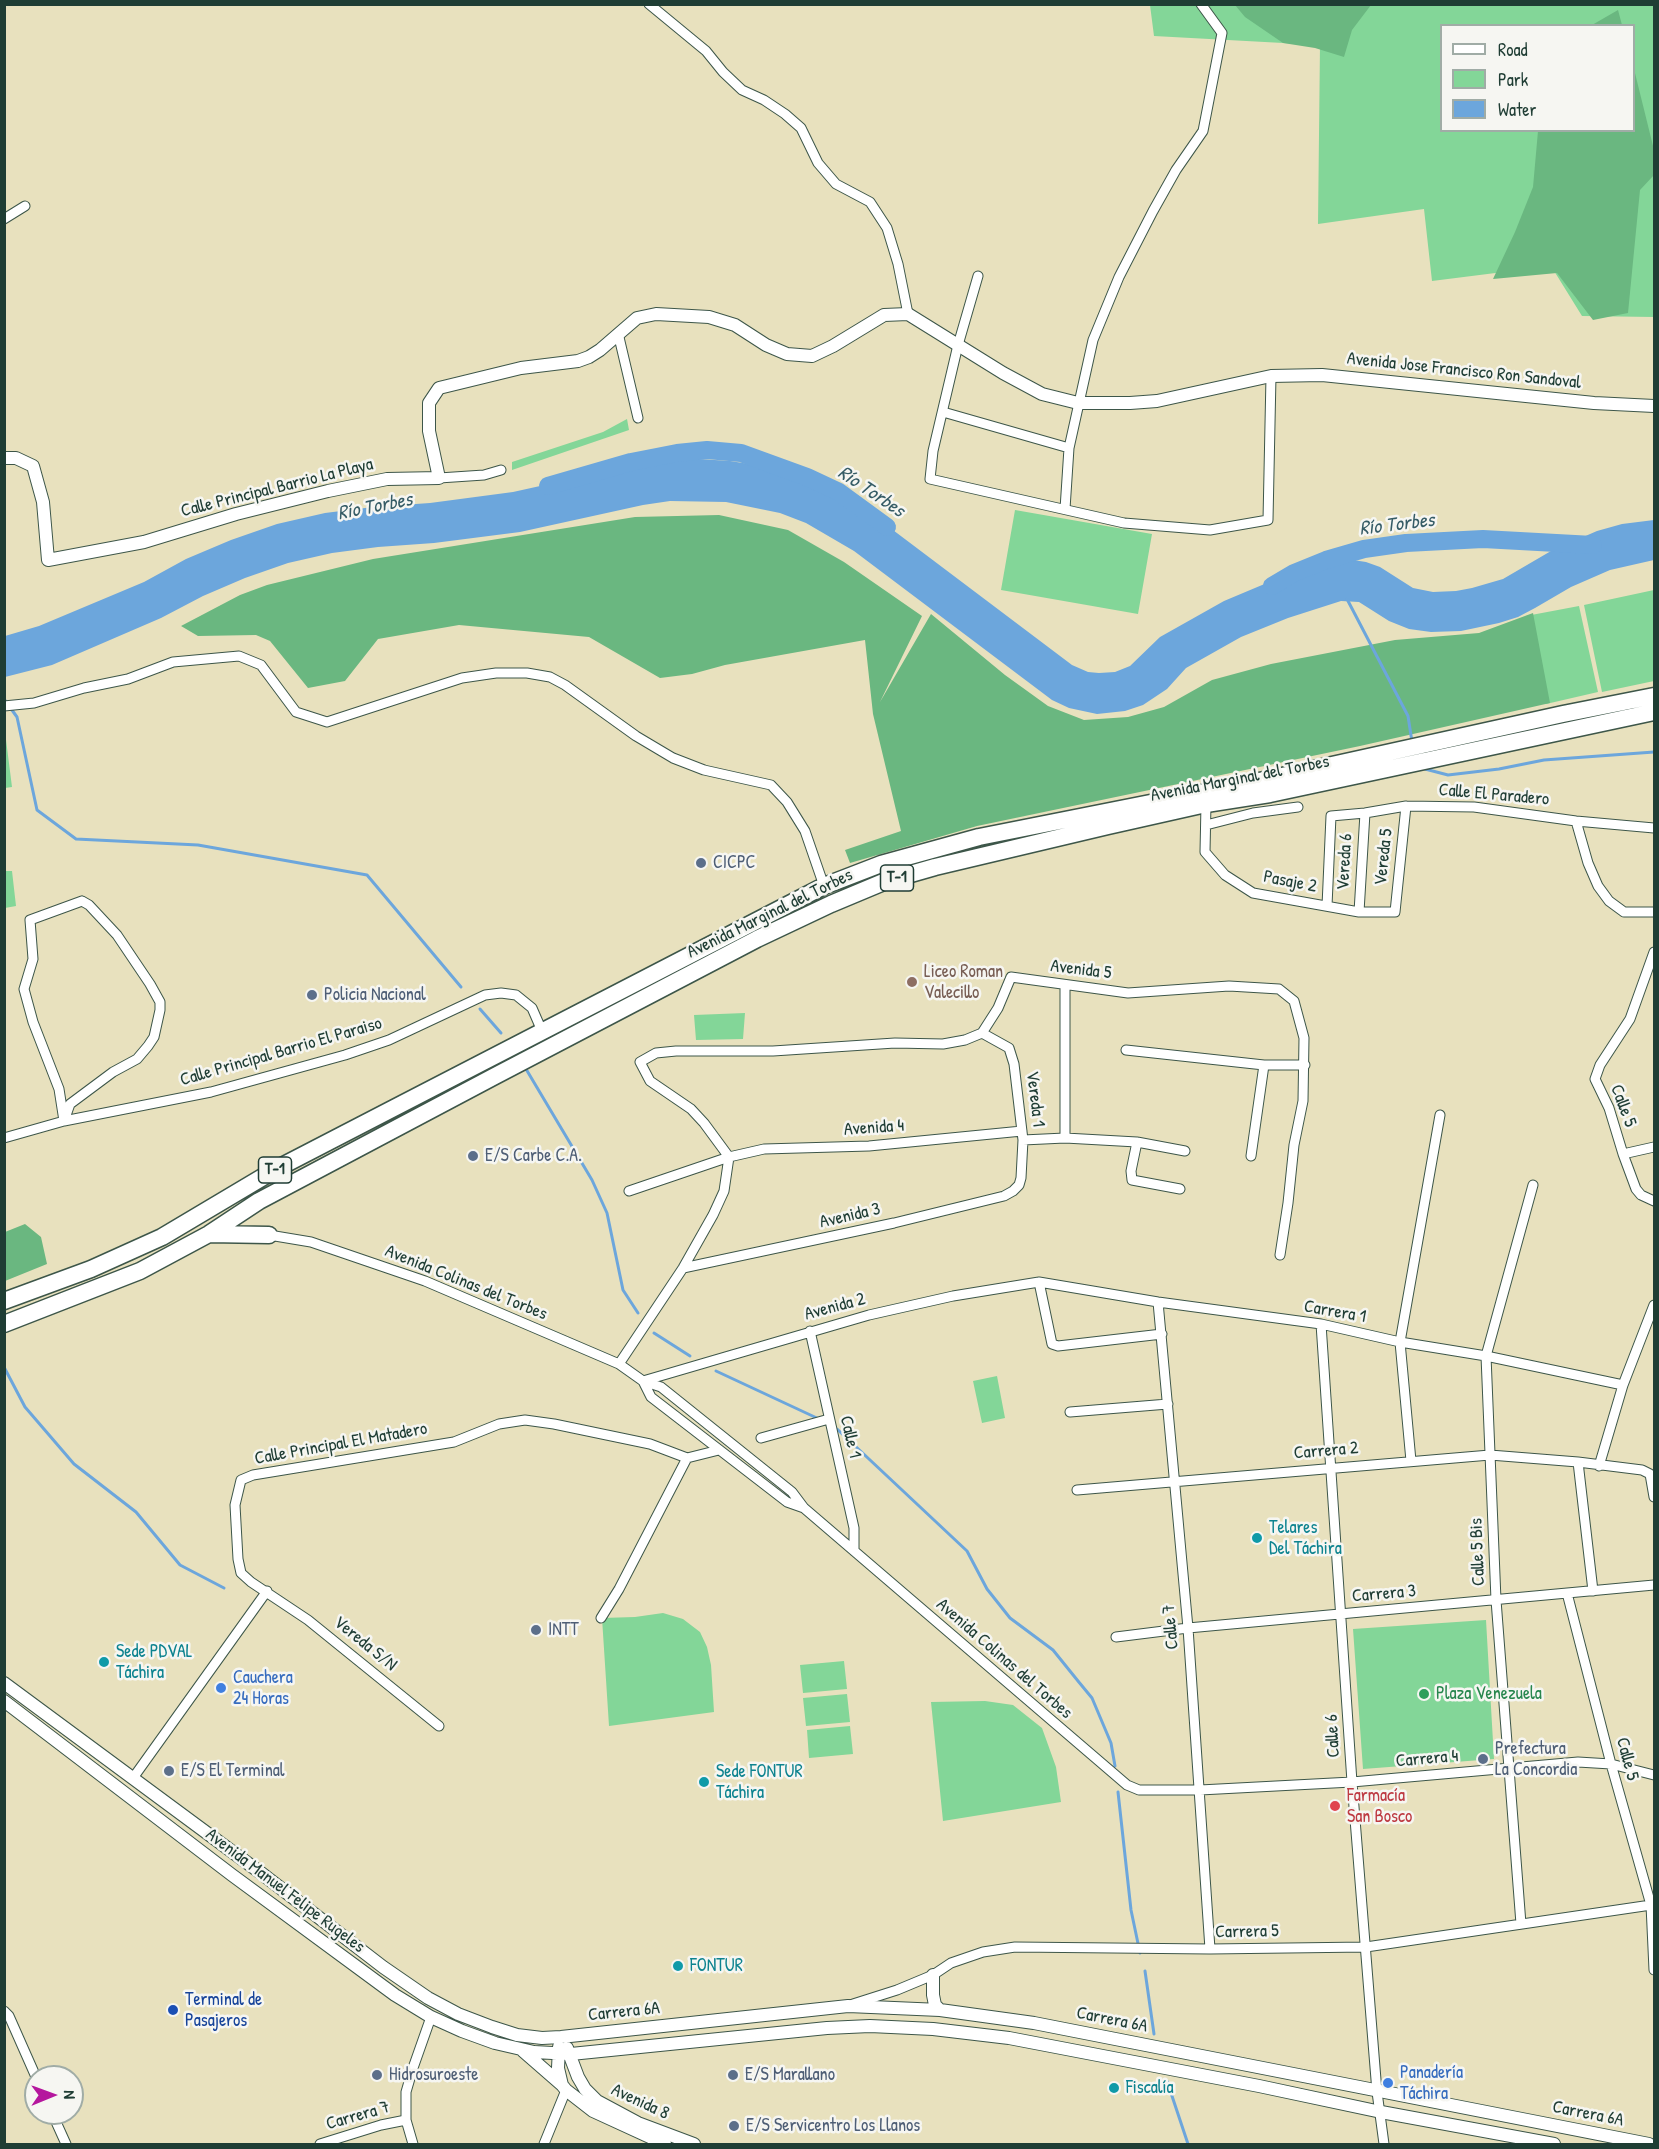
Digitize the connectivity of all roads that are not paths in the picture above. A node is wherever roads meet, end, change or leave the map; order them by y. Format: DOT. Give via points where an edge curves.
graph roads {
  1 [pos="649,4"];
  2 [pos="1201,4"];
  3 [pos="25,206"];
  4 [pos="4,219"];
  5 [pos="978,276"];
  6 [pos="908,314"];
  7 [pos="618,333"];
  8 [pos="958,345"];
  9 [pos="1271,376"];
  10 [pos="1078,403"];
  11 [pos="1654,406"];
  12 [pos="943,412"];
  13 [pos="638,418"];
  14 [pos="1069,448"];
  15 [pos="4,458"];
  16 [pos="501,470"];
  17 [pos="439,478"];
  18 [pos="1065,509"];
  19 [pos="1654,696"];
  20 [pos="4,706"];
  21 [pos="1654,712"];
  22 [pos="1206,804"];
  23 [pos="1406,806"];
  24 [pos="1298,807"];
  25 [pos="1365,813"];
  26 [pos="1576,820"];
  27 [pos="1206,825"];
  28 [pos="1654,828"];
  29 [pos="824,886"];
  30 [pos="1327,906"];
  31 [pos="1359,912"];
  32 [pos="1395,912"];
  33 [pos="1654,912"];
  34 [pos="1654,952"];
  35 [pos="1065,985"];
  36 [pos="542,1031"];
  37 [pos="982,1033"];
  38 [pos="551,1047"];
  39 [pos="1126,1050"];
  40 [pos="1264,1065"];
  41 [pos="1305,1065"];
  42 [pos="1440,1115"];
  43 [pos="64,1121"];
  44 [pos="1023,1136"];
  45 [pos="4,1138"];
  46 [pos="1065,1138"];
  47 [pos="1137,1142"];
  48 [pos="1654,1147"];
  49 [pos="1185,1151"];
  50 [pos="1623,1154"];
  51 [pos="1251,1156"];
  52 [pos="729,1157"];
  53 [pos="1019,1185"];
  54 [pos="1533,1185"];
  55 [pos="1180,1189"];
  56 [pos="629,1191"];
  57 [pos="259,1201"];
  58 [pos="1654,1201"];
  59 [pos="209,1234"];
  60 [pos="269,1235"];
  61 [pos="1280,1255"];
  62 [pos="683,1268"];
  63 [pos="1039,1282"];
  64 [pos="4,1301"];
  65 [pos="1158,1302"];
  66 [pos="1654,1305"];
  67 [pos="4,1324"];
  68 [pos="1321,1324"];
  69 [pos="810,1331"];
  70 [pos="1162,1334"];
  71 [pos="1400,1341"];
  72 [pos="1486,1356"];
  73 [pos="619,1364"];
  74 [pos="643,1380"];
  75 [pos="1623,1385"];
  76 [pos="1168,1404"];
  77 [pos="1070,1412"];
  78 [pos="829,1419"];
  79 [pos="761,1438"];
  80 [pos="719,1450"];
  81 [pos="1490,1455"];
  82 [pos="687,1458"];
  83 [pos="1411,1461"];
  84 [pos="1578,1461"];
  85 [pos="1599,1466"];
  86 [pos="1332,1467"];
  87 [pos="1174,1482"];
  88 [pos="1077,1490"];
  89 [pos="1654,1497"];
  90 [pos="804,1508"];
  91 [pos="854,1551"];
  92 [pos="1654,1585"];
  93 [pos="267,1591"];
  94 [pos="1593,1591"];
  95 [pos="1568,1593"];
  96 [pos="1496,1600"];
  97 [pos="1342,1614"];
  98 [pos="601,1618"];
  99 [pos="1188,1628"];
  100 [pos="1116,1637"];
  101 [pos="4,1683"];
  102 [pos="4,1701"];
  103 [pos="439,1726"];
  104 [pos="1611,1764"];
  105 [pos="1509,1768"];
  106 [pos="1654,1775"];
  107 [pos="133,1778"];
  108 [pos="1352,1782"];
  109 [pos="1200,1790"];
  110 [pos="1653,1905"];
  111 [pos="1521,1924"];
  112 [pos="1366,1947"];
  113 [pos="1210,1949"];
  114 [pos="1654,1970"];
  115 [pos="933,1975"];
  116 [pos="848,2006"];
  117 [pos="940,2010"];
  118 [pos="4,2011"];
  119 [pos="432,2018"];
  120 [pos="561,2037"];
  121 [pos="522,2050"];
  122 [pos="564,2054"];
  123 [pos="31,2065"];
  124 [pos="564,2087"];
  125 [pos="1377,2092"];
  126 [pos="1381,2112"];
  127 [pos="406,2120"];
  128 [pos="57,2125"];
  129 [pos="66,2145"];
  130 [pos="320,2145"];
  131 [pos="413,2145"];
  132 [pos="544,2145"];
  133 [pos="665,2145"];
  134 [pos="694,2145"];
  135 [pos="1384,2145"];
  136 [pos="1554,2145"];
  137 [pos="1649,2145"];
  1 -- 6 [label="street" via="706,51 742,90 778,109 801,128 818,163 836,184 870,202 887,228"];
  2 -- 10 [label="street" via="1222,33 1203,131 1176,170 1119,277 1094,340"];
  3 -- 4 [label="street"];
  5 -- 8 [label="street"];
  6 -- 7 [label="street" via="884,315 812,356 787,354 735,325 709,317 656,314 637,318"];
  6 -- 8 [label="street, Avenida Jose Francisco Ron Sandoval"];
  7 -- 13 [label="street"];
  7 -- 17 [label="street" via="589,357 578,361 521,368 439,388 429,403 429,431"];
  8 -- 10 [label="street, Avenida Jose Francisco Ron Sandoval" via="1042,394"];
  8 -- 12 [label="street"];
  9 -- 10 [label="street, Avenida Jose Francisco Ron Sandoval" via="1157,401"];
  9 -- 11 [label="street, Avenida Jose Francisco Ron Sandoval" via="1322,375"];
  9 -- 18 [label="street" via="1268,520 1209,530 1168,528 1124,523"];
  10 -- 14 [label="street"];
  12 -- 14 [label="street"];
  12 -- 18 [label="street" via="930,479"];
  14 -- 18 [label="street"];
  15 -- 17 [label="street, Calle Principal Barrio La Playa" via="16,458 33,466 43,502 48,560 144,542 328,491 387,479"];
  16 -- 17 [label="street"];
  19 -- 29 [label="highway, Avenida Marginal del Torbes / T-1" via="979,837 881,864"];
  20 -- 29 [label="street" via="34,703 128,679 173,662 239,656 261,665 296,712 327,722 462,678 496,673 550,677 673,758 704,770 771,785 805,831"];
  21 -- 22 [label="highway, Avenida Marginal del Torbes / T-1" via="1270,794"];
  22 -- 27 [label="street, Pasaje 2"];
  22 -- 38 [label="highway, Avenida Marginal del Torbes / T-1" via="886,881 757,939"];
  23 -- 25 [label="street, Calle El Paradero"];
  23 -- 26 [label="street, Calle El Paradero" via="1474,807"];
  23 -- 32 [label="street, Vereda 5"];
  24 -- 27 [label="street"];
  25 -- 30 [label="street, Calle El Paradero" via="1331,816"];
  25 -- 31 [label="street, Vereda 6"];
  26 -- 28 [label="street, Calle El Paradero"];
  26 -- 33 [label="street" via="1588,863 1609,901 1624,912"];
  27 -- 30 [label="street, Pasaje 2" via="1205,852 1225,875 1252,893"];
  29 -- 36 [label="highway, Avenida Marginal del Torbes / T-1"];
  30 -- 31 [label="street, Pasaje 2"];
  31 -- 32 [label="street, Pasaje 2"];
  34 -- 50 [label="street, Calle 5" via="1637,1004 1595,1079"];
  35 -- 37 [label="street, Avenida 5" via="1011,977"];
  35 -- 41 [label="street, Avenida 5" via="1128,993 1229,986 1279,989 1294,1000 1304,1038"];
  35 -- 46 [label="street"];
  36 -- 38 [label="highway"];
  36 -- 43 [label="street, Calle Principal Barrio El Paraiso" via="532,1008 516,995 485,995 389,1040 345,1055 211,1092"];
  36 -- 64 [label="highway, Avenida Marginal del Torbes / T-1" via="278,1168 162,1237 91,1269"];
  37 -- 44 [label="street, Vereda 1" via="1009,1048"];
  37 -- 52 [label="street" via="943,1044 676,1051 656,1053 640,1062 650,1081 691,1109"];
  38 -- 57 [label="highway, Avenida Marginal del Torbes / T-1"];
  39 -- 40 [label="street"];
  40 -- 41 [label="street"];
  40 -- 51 [label="street"];
  41 -- 61 [label="street, Avenida 5"];
  42 -- 71 [label="street"];
  43 -- 43 [label="street" via="59,1089 24,989 33,959 30,920 82,901 117,935 150,984 160,1010 148,1047 70,1104"];
  43 -- 45 [label="street, Calle Principal Barrio El Paraiso"];
  44 -- 46 [label="street, Avenida 4"];
  44 -- 52 [label="street, Avenida 4" via="764,1149"];
  44 -- 53 [label="street, Vereda 1"];
  46 -- 47 [label="street, Avenida 4"];
  47 -- 49 [label="street, Avenida 4"];
  47 -- 55 [label="street" via="1132,1180"];
  48 -- 50 [label="street"];
  50 -- 58 [label="street, Calle 5" via="1636,1189"];
  52 -- 56 [label="street, Avenida 4"];
  52 -- 62 [label="street" via="724,1191"];
  53 -- 62 [label="street, Avenida 3" via="1004,1196"];
  54 -- 72 [label="street, Calle 5 Bis"];
  57 -- 59 [label="highway, Avenida Marginal del Torbes / T-1"];
  57 -- 60 [label="highway" via="257,1214"];
  59 -- 60 [label="highway"];
  59 -- 67 [label="highway, Avenida Marginal del Torbes / T-1" via="140,1271"];
  60 -- 73 [label="street, Avenida Colinas del Torbes" via="311,1242 425,1281"];
  62 -- 73 [label="street"];
  63 -- 65 [label="street, Carrera 1"];
  63 -- 69 [label="street, Avenida 2" via="953,1296"];
  63 -- 70 [label="street" via="1052,1344"];
  65 -- 68 [label="street, Carrera 1"];
  65 -- 70 [label="street, Calle 7"];
  66 -- 75 [label="street"];
  68 -- 71 [label="street, Carrera 1"];
  68 -- 86 [label="street, Calle 6"];
  69 -- 74 [label="street, Avenida 2"];
  69 -- 78 [label="street, Calle 1"];
  70 -- 76 [label="street, Calle 7"];
  71 -- 72 [label="street, Carrera 1"];
  71 -- 83 [label="street"];
  72 -- 75 [label="street, Carrera 1"];
  72 -- 81 [label="street, Calle 5 Bis"];
  73 -- 74 [label="street, Avenida Colinas del Torbes"];
  74 -- 80 [label="street, Avenida Colinas del Torbes" via="651,1397"];
  74 -- 90 [label="street, Avenida Colinas del Torbes" via="662,1387 792,1492"];
  75 -- 85 [label="street"];
  76 -- 77 [label="street"];
  76 -- 87 [label="street, Calle 7"];
  78 -- 79 [label="street"];
  78 -- 91 [label="street, Calle 1" via="854,1528"];
  80 -- 82 [label="street"];
  80 -- 90 [label="street, Avenida Colinas del Torbes" via="787,1502"];
  81 -- 83 [label="street, Carrera 2"];
  81 -- 84 [label="street, Carrera 2"];
  81 -- 96 [label="street, Calle 5 Bis"];
  82 -- 93 [label="street, Calle Principal El Matadero" via="650,1444 525,1420 499,1424 454,1442 253,1475 241,1480 237,1492 238,1559 241,1573"];
  82 -- 98 [label="street"];
  83 -- 86 [label="street, Carrera 2"];
  84 -- 85 [label="street, Carrera 2"];
  84 -- 94 [label="street"];
  85 -- 89 [label="street, Carrera 2" via="1650,1474"];
  86 -- 87 [label="street, Carrera 2"];
  86 -- 97 [label="street, Calle 6"];
  87 -- 88 [label="street, Carrera 2"];
  87 -- 99 [label="street, Calle 7"];
  90 -- 91 [label="street, Avenida Colinas del Torbes"];
  91 -- 109 [label="street, Avenida Colinas del Torbes" via="1127,1785 1139,1790"];
  92 -- 94 [label="street, Carrera 3"];
  93 -- 103 [label="street, Vereda S/N"];
  93 -- 107 [label="street"];
  94 -- 95 [label="street, Carrera 3"];
  95 -- 96 [label="street, Carrera 3"];
  95 -- 104 [label="street, Calle 5"];
  96 -- 97 [label="street, Carrera 3"];
  96 -- 105 [label="street, Calle 5 Bis"];
  97 -- 99 [label="street, Carrera 3"];
  97 -- 108 [label="street, Calle 6"];
  99 -- 100 [label="street, Carrera 3"];
  99 -- 109 [label="street, Calle 7"];
  101 -- 107 [label="street, Avenida Manuel Felipe Rugeles"];
  102 -- 119 [label="street, Avenida Manuel Felipe Rugeles" via="372,1979"];
  104 -- 105 [label="street, Carrera 4" via="1578,1762"];
  104 -- 106 [label="street, Carrera 4"];
  104 -- 110 [label="street, Calle 5"];
  105 -- 108 [label="street, Carrera 4"];
  105 -- 111 [label="street, Calle 5 Bis"];
  107 -- 120 [label="street, Avenida Manuel Felipe Rugeles" via="428,1998 492,2027 530,2037"];
  108 -- 109 [label="street, Carrera 4"];
  108 -- 112 [label="street, Calle 6"];
  109 -- 113 [label="street, Calle 7"];
  110 -- 111 [label="street, Carrera 5"];
  110 -- 114 [label="street, Calle 5"];
  111 -- 112 [label="street, Carrera 5"];
  112 -- 113 [label="street, Carrera 5"];
  112 -- 125 [label="street, Calle 6"];
  113 -- 115 [label="street, Carrera 5" via="1015,1947 983,1952 951,1963"];
  115 -- 116 [label="street, Carrera 5"];
  115 -- 117 [label="street" via="935,2005"];
  116 -- 117 [label="street, Carrera 6A"];
  116 -- 120 [label="street, Carrera 6A"];
  117 -- 125 [label="street, Carrera 6A" via="1034,2023"];
  118 -- 123 [label="street"];
  119 -- 121 [label="street, Avenida Manuel Felipe Rugeles"];
  119 -- 127 [label="street" via="412,2068 406,2092"];
  120 -- 122 [label="street"];
  121 -- 122 [label="street, Avenida Manuel Felipe Rugeles"];
  121 -- 124 [label="street, Avenida 8"];
  122 -- 124 [label="street" via="558,2068"];
  122 -- 126 [label="street, Carrera 6A" via="827,2028 933,2029 1009,2038"];
  122 -- 134 [label="street, Avenida 8" via="597,2101 638,2123"];
  124 -- 132 [label="street"];
  124 -- 133 [label="street, Avenida 8" via="593,2111"];
  125 -- 126 [label="street, Calle 6"];
  125 -- 137 [label="street, Carrera 6A"];
  126 -- 135 [label="street, Calle 6"];
  126 -- 136 [label="street, Carrera 6A"];
  127 -- 130 [label="street, Carrera 7"];
  127 -- 131 [label="street"];
  128 -- 129 [label="street"];
}
